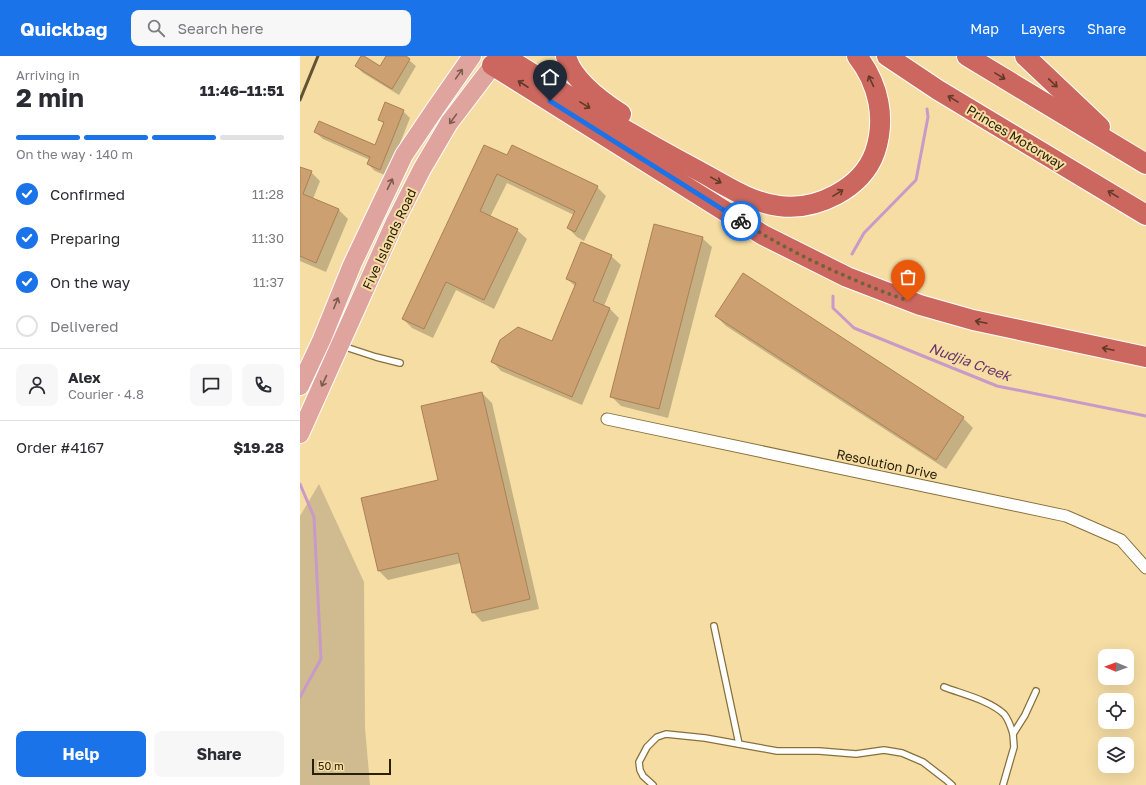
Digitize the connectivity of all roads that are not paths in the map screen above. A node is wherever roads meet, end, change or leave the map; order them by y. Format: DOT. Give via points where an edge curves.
graph roads {
  1 [pos="472,56"];
  2 [pos="566,56"];
  3 [pos="857,56"];
  4 [pos="888,56"];
  5 [pos="967,56"];
  6 [pos="1025,56"];
  7 [pos="494,58"];
  8 [pos="1138,159"];
  9 [pos="682,162"];
  10 [pos="1146,215"];
  11 [pos="322,339"];
  12 [pos="341,345"];
  13 [pos="1146,357"];
  14 [pos="400,363"];
  15 [pos="300,386"];
  16 [pos="607,419"];
  17 [pos="300,434"];
  18 [pos="1146,568"];
  19 [pos="714,626"];
  20 [pos="944,687"];
  21 [pos="1036,691"];
  22 [pos="1013,734"];
  23 [pos="739,744"];
  24 [pos="653,785"];
  25 [pos="952,785"];
  26 [pos="1003,785"];
  11 -- 1 [label="main road, Five Islands Road, one-way" via="352,265 404,156"];
  2 -- 9 [label="highway" via="568,66 579,80 616,111 666,145"];
  9 -- 3 [label="highway, one-way" via="759,202 796,206 819,202 836,195 856,181 872,161 879,140 881,118 877,93"];
  10 -- 4 [label="highway, Princes Motorway, one-way" via="938,90"];
  5 -- 8 [label="highway, one-way"];
  6 -- 8 [label="highway, one-way"];
  7 -- 9 [label="highway, one-way"];
  7 -- 12 [label="main road, Five Islands Road, one-way" via="449,123 422,169 395,222"];
  13 -- 7 [label="highway, one-way" via="973,320 920,305 847,277 763,235"];
  11 -- 12 [label="lane"];
  11 -- 15 [label="main road, Five Islands Road"];
  12 -- 14 [label="lane"];
  12 -- 17 [label="main road, Five Islands Road, one-way"];
  16 -- 18 [label="street, Resolution Drive" via="1066,516 1121,540"];
  19 -- 23 [label="lane"];
  20 -- 22 [label="lane" via="990,704 1005,715"];
  21 -- 22 [label="lane"];
  22 -- 26 [label="lane" via="1014,747"];
  23 -- 24 [label="lane" via="676,734 657,737 639,762 643,776"];
  23 -- 25 [label="lane" via="777,751 856,754 884,750 902,753 923,762"];
}
